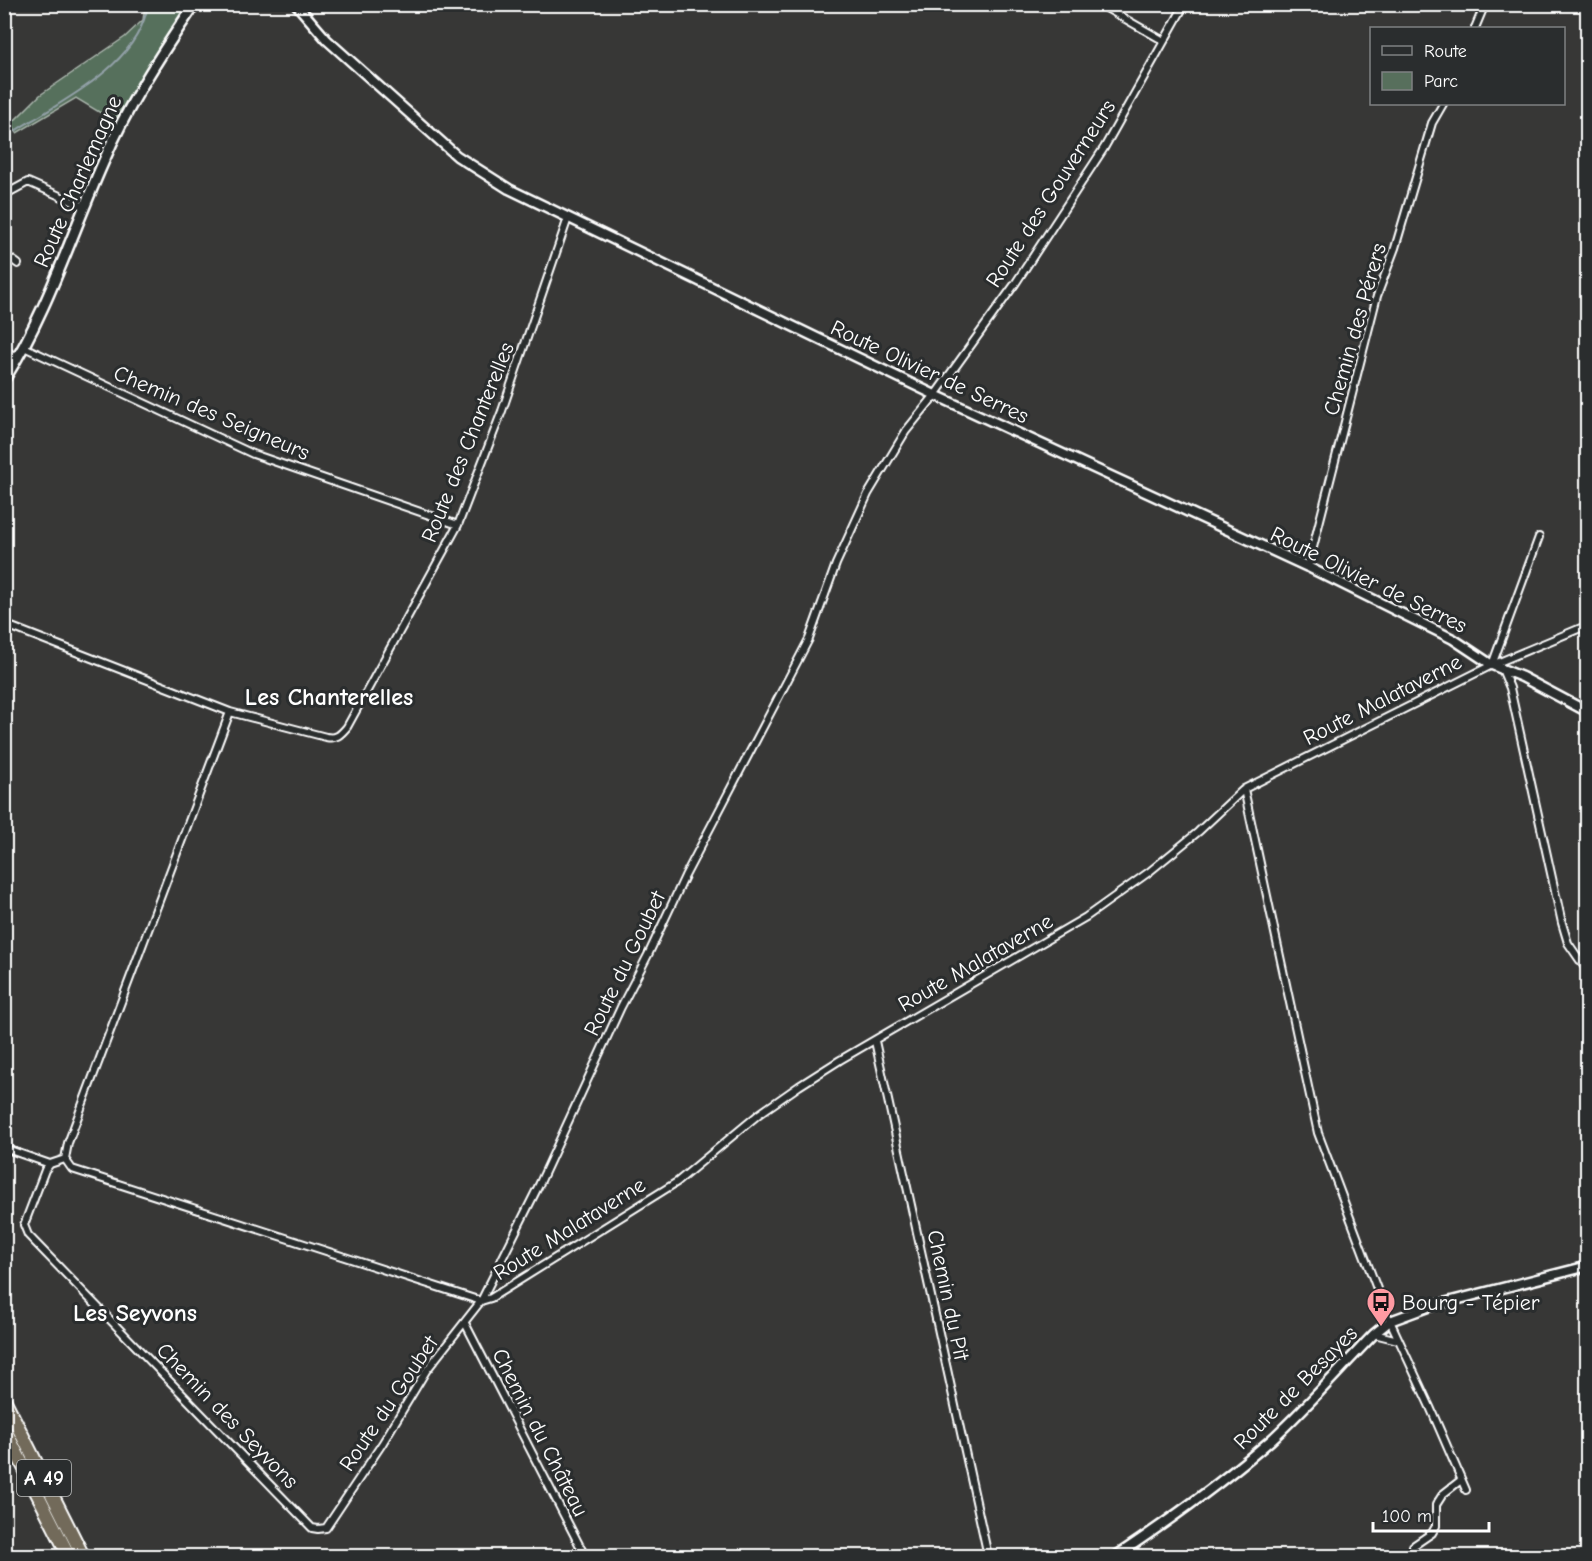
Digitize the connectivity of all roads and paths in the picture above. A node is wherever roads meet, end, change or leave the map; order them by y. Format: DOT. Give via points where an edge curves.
graph roads {
  1 [pos="195,4"];
  2 [pos="296,4"];
  3 [pos="1099,4"];
  4 [pos="1185,4"];
  5 [pos="1485,4"];
  6 [pos="1475,27"];
  7 [pos="1164,41"];
  8 [pos="1442,105"];
  9 [pos="4,195"];
  10 [pos="85,207"];
  11 [pos="568,218"];
  12 [pos="4,254"];
  13 [pos="18,264"];
  14 [pos="24,347"];
  15 [pos="4,349"];
  16 [pos="18,359"];
  17 [pos="4,380"];
  18 [pos="935,395"];
  19 [pos="458,525"];
  20 [pos="1539,537"];
  21 [pos="1308,567"];
  22 [pos="4,624"];
  23 [pos="1587,625"];
  24 [pos="1492,664"];
  25 [pos="1501,669"];
  26 [pos="230,712"];
  27 [pos="1587,712"];
  28 [pos="1244,789"];
  29 [pos="1587,972"];
  30 [pos="875,1041"];
  31 [pos="4,1148"];
  32 [pos="65,1159"];
  33 [pos="50,1164"];
  34 [pos="1587,1266"];
  35 [pos="481,1301"];
  36 [pos="1390,1321"];
  37 [pos="465,1323"];
  38 [pos="1374,1334"];
  39 [pos="1398,1340"];
  40 [pos="4,1399"];
  41 [pos="4,1428"];
  42 [pos="1461,1480"];
  43 [pos="1466,1490"];
  44 [pos="318,1529"];
  45 [pos="1413,1546"];
  46 [pos="69,1557"];
  47 [pos="83,1557"];
  48 [pos="585,1557"];
  49 [pos="988,1557"];
  50 [pos="1116,1557"];
  1 -- 10 [label="main road, Route Charlemagne" via="135,96"];
  2 -- 11 [label="street, Route Olivier de Serres" via="327,40 457,156 509,189"];
  3 -- 7 [label="street"];
  4 -- 7 [label="street, Route des Gouverneurs"];
  5 -- 6 [label="street"];
  7 -- 18 [label="street, Route des Gouverneurs" via="1104,148 1015,284"];
  8 -- 21 [label="street, Chemin des Pérers" via="1432,123 1377,296"];
  9 -- 10 [label="street" via="28,182"];
  10 -- 14 [label="main road, Route Charlemagne"];
  11 -- 18 [label="street, Route Olivier de Serres"];
  11 -- 19 [label="street, Route des Chanterelles"];
  12 -- 13 [label="street"];
  14 -- 16 [label="main road, Route Charlemagne"];
  14 -- 19 [label="street, Chemin des Seigneurs" via="253,454"];
  15 -- 16 [label="street"];
  16 -- 17 [label="main road, Route Charlemagne"];
  18 -- 21 [label="street, Route Olivier de Serres"];
  18 -- 35 [label="street, Route du Goubet" via="906,431 868,494 836,564 809,639 621,1007"];
  19 -- 26 [label="street, Route des Chanterelles" via="339,736 326,737"];
  20 -- 24 [label="street"];
  21 -- 24 [label="street, Route Olivier de Serres" via="1453,639"];
  22 -- 26 [label="street, Route des Chanterelles"];
  23 -- 24 [label="street, Route Malataverne"];
  24 -- 25 [label="street, Route Olivier de Serres"];
  24 -- 28 [label="street, Route Malataverne"];
  25 -- 27 [label="street, Route Olivier de Serres"];
  25 -- 29 [label="street" via="1510,688 1562,923"];
  26 -- 32 [label="street"];
  28 -- 30 [label="street, Route Malataverne" via="1190,839 1086,917"];
  28 -- 36 [label="street" via="1318,1133"];
  30 -- 35 [label="street, Route Malataverne" via="759,1114 677,1182"];
  30 -- 49 [label="street, Chemin du Pit"];
  31 -- 33 [label="street"];
  32 -- 33 [label="street"];
  32 -- 35 [label="street" via="72,1169"];
  33 -- 44 [label="street, Chemin des Seyvons" via="24,1225 28,1235"];
  34 -- 36 [label="street, Route de Besayes" via="1428,1307"];
  35 -- 37 [label="street, Route du Goubet"];
  36 -- 38 [label="street, Route de Besayes"];
  36 -- 39 [label="street"];
  37 -- 44 [label="street, Route du Goubet" via="426,1371 326,1528"];
  37 -- 48 [label="street, Chemin du Château"];
  38 -- 39 [label="street"];
  38 -- 50 [label="street, Route de Besayes" via="1274,1438 1191,1506"];
  39 -- 42 [label="street"];
  40 -- 47 [label="highway, A 49"];
  41 -- 46 [label="highway, A 49"];
  42 -- 43 [label="street"];
  42 -- 45 [label="street" via="1443,1494 1432,1533"];
}
